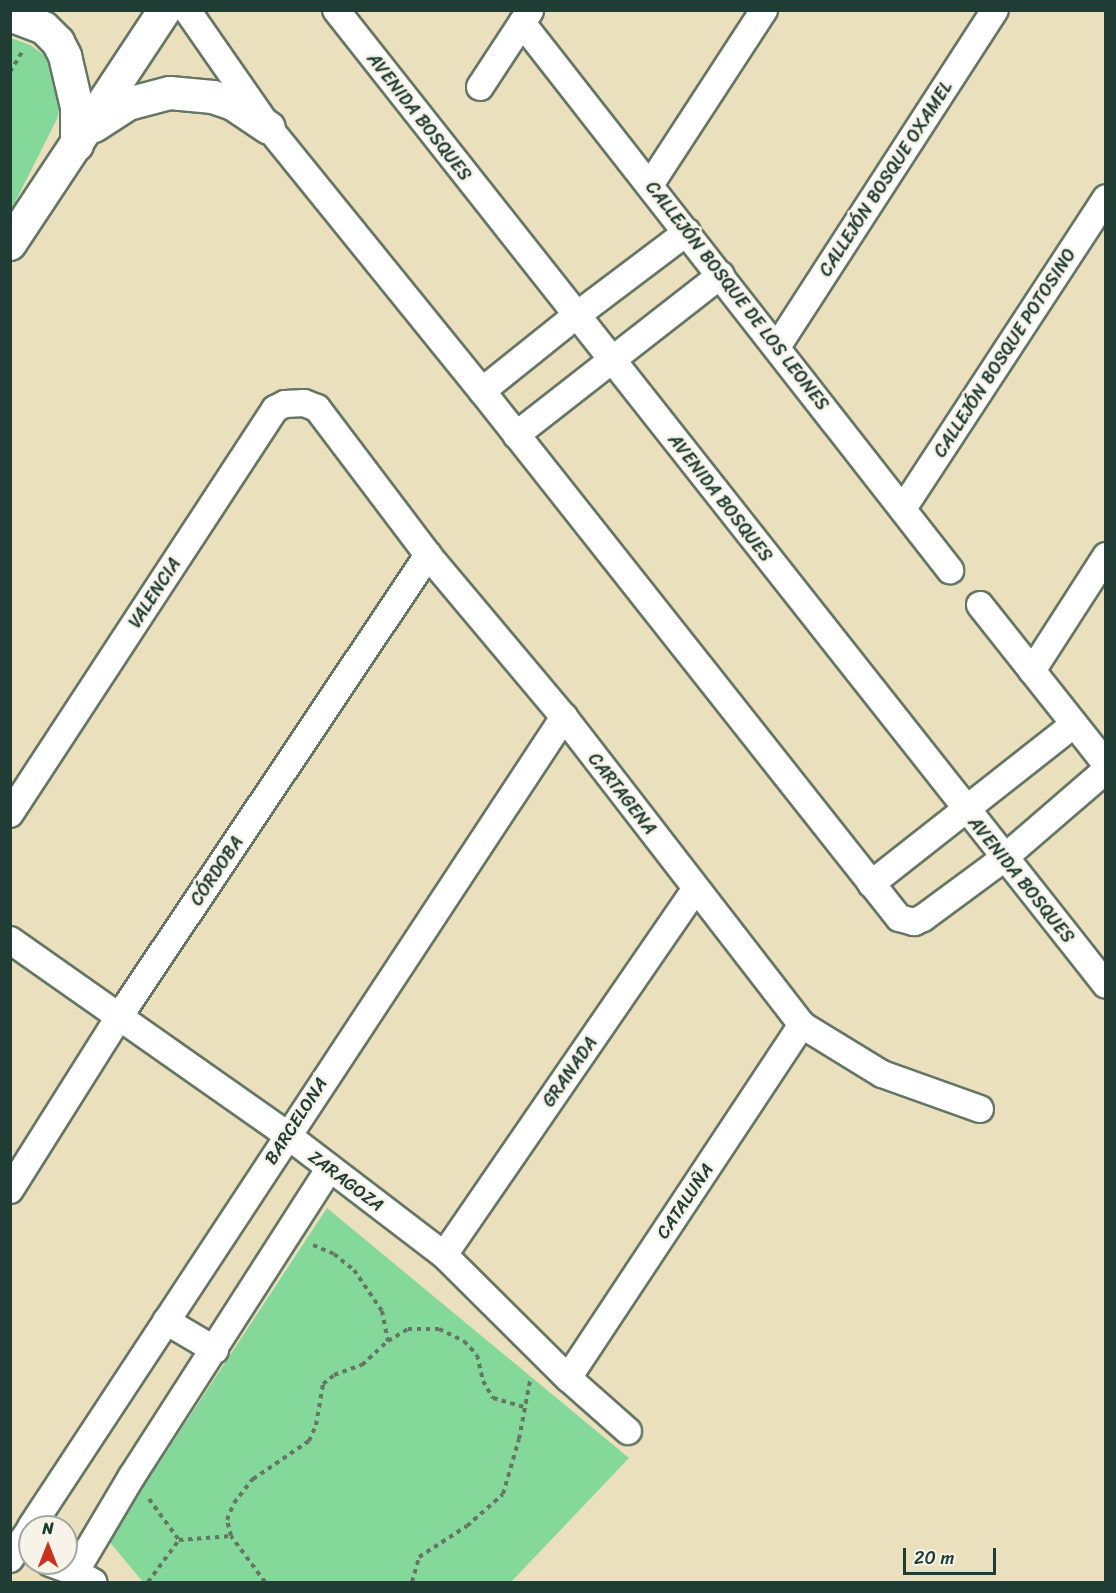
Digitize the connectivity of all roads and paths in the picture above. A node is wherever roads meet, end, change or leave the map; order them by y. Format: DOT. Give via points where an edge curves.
graph roads {
  1 [pos="165,10"];
  2 [pos="187,10"];
  3 [pos="336,10"];
  4 [pos="764,10"];
  5 [pos="995,10"];
  6 [pos="10,15"];
  7 [pos="526,17"];
  8 [pos="26,43"];
  9 [pos="10,72"];
  10 [pos="480,87"];
  11 [pos="10,112"];
  12 [pos="269,128"];
  13 [pos="10,130"];
  14 [pos="76,144"];
  15 [pos="650,185"];
  16 [pos="1106,198"];
  17 [pos="687,232"];
  18 [pos="10,244"];
  19 [pos="721,275"];
  20 [pos="577,315"];
  21 [pos="777,347"];
  22 [pos="612,361"];
  23 [pos="482,392"];
  24 [pos="317,408"];
  25 [pos="516,435"];
  26 [pos="904,507"];
  27 [pos="428,555"];
  28 [pos="1106,556"];
  29 [pos="950,570"];
  30 [pos="980,605"];
  31 [pos="1032,671"];
  32 [pos="564,717"];
  33 [pos="1074,724"];
  34 [pos="1106,764"];
  35 [pos="1106,770"];
  36 [pos="964,808"];
  37 [pos="10,814"];
  38 [pos="1003,859"];
  39 [pos="871,884"];
  40 [pos="696,889"];
  41 [pos="10,940"];
  42 [pos="1106,986"];
  43 [pos="119,1017"];
  44 [pos="802,1025"];
  45 [pos="980,1109"];
  46 [pos="287,1135"];
  47 [pos="329,1169"];
  48 [pos="10,1190"];
  49 [pos="289,1233"];
  50 [pos="444,1255"];
  51 [pos="166,1321"];
  52 [pos="388,1341"];
  53 [pos="534,1344"];
  54 [pos="215,1350"];
  55 [pos="568,1378"];
  56 [pos="525,1407"];
  57 [pos="628,1431"];
  58 [pos="132,1476"];
  59 [pos="39,1515"];
  60 [pos="231,1536"];
  61 [pos="179,1540"];
  62 [pos="84,1577"];
  63 [pos="148,1582"];
  64 [pos="265,1582"];
  65 [pos="412,1582"];
  1 -- 14 [label="street"];
  2 -- 12 [label="street"];
  3 -- 20 [label="street, AVENIDA BOSQUES"];
  4 -- 15 [label="street"];
  5 -- 21 [label="street, CALLEJÓN BOSQUE OXAMEL"];
  6 -- 14 [label="street" via="44,28 65,56 76,107"];
  7 -- 10 [label="street"];
  7 -- 15 [label="street, CALLEJÓN BOSQUE DE LOS LEONES"];
  8 -- 9 [label="path"];
  11 -- 13 [label="path"];
  12 -- 14 [label="street" via="233,104 213,97 170,93 128,104 108,115"];
  12 -- 23 [label="street"];
  14 -- 18 [label="street"];
  15 -- 17 [label="street, CALLEJÓN BOSQUE DE LOS LEONES"];
  16 -- 26 [label="street, CALLEJÓN BOSQUE POTOSINO"];
  17 -- 19 [label="street, CALLEJÓN BOSQUE DE LOS LEONES"];
  17 -- 20 [label="street"];
  19 -- 21 [label="street, CALLEJÓN BOSQUE DE LOS LEONES"];
  19 -- 22 [label="street"];
  20 -- 22 [label="street, AVENIDA BOSQUES"];
  20 -- 23 [label="street"];
  21 -- 26 [label="street, CALLEJÓN BOSQUE DE LOS LEONES"];
  22 -- 25 [label="street"];
  22 -- 36 [label="street, AVENIDA BOSQUES"];
  23 -- 25 [label="street"];
  24 -- 27 [label="street, CARTAGENA"];
  24 -- 37 [label="street, VALENCIA" via="295,403 275,409"];
  25 -- 39 [label="street"];
  26 -- 29 [label="street, CALLEJÓN BOSQUE DE LOS LEONES"];
  27 -- 32 [label="street, CARTAGENA"];
  27 -- 43 [label="street, CÓRDOBA"];
  28 -- 31 [label="street"];
  30 -- 31 [label="street"];
  31 -- 33 [label="street"];
  32 -- 40 [label="street, CARTAGENA"];
  32 -- 46 [label="street, BARCELONA"];
  33 -- 34 [label="street"];
  33 -- 36 [label="street"];
  35 -- 38 [label="street"];
  36 -- 38 [label="street, AVENIDA BOSQUES"];
  36 -- 39 [label="street"];
  38 -- 39 [label="street" via="914,922 899,918"];
  38 -- 42 [label="street, AVENIDA BOSQUES"];
  40 -- 44 [label="street, CARTAGENA"];
  40 -- 50 [label="street, GRANADA"];
  41 -- 43 [label="street, ZARAGOZA"];
  43 -- 46 [label="street, ZARAGOZA"];
  43 -- 48 [label="street, CÓRDOBA"];
  44 -- 45 [label="street, CARTAGENA" via="882,1074"];
  44 -- 55 [label="street, CATALUÑA"];
  46 -- 47 [label="street, ZARAGOZA"];
  46 -- 51 [label="street, BARCELONA"];
  47 -- 49 [label="street"];
  47 -- 50 [label="street, ZARAGOZA"];
  49 -- 52 [label="path" via="334,1254 354,1270 382,1311"];
  49 -- 54 [label="street"];
  50 -- 53 [label="street, ZARAGOZA"];
  51 -- 54 [label="street"];
  51 -- 59 [label="street, BARCELONA"];
  52 -- 56 [label="path" via="408,1329 439,1329 464,1341 477,1355 483,1381 493,1398"];
  52 -- 60 [label="path" via="362,1365 334,1375 323,1384 309,1441 253,1479 234,1503 227,1520"];
  53 -- 55 [label="street, ZARAGOZA"];
  53 -- 56 [label="path"];
  54 -- 58 [label="street"];
  55 -- 57 [label="street, ZARAGOZA"];
  56 -- 65 [label="path" via="503,1494 467,1526 419,1557"];
  58 -- 61 [label="path"];
  58 -- 62 [label="street"];
  60 -- 61 [label="path"];
  60 -- 64 [label="path"];
  61 -- 63 [label="path"];
}
